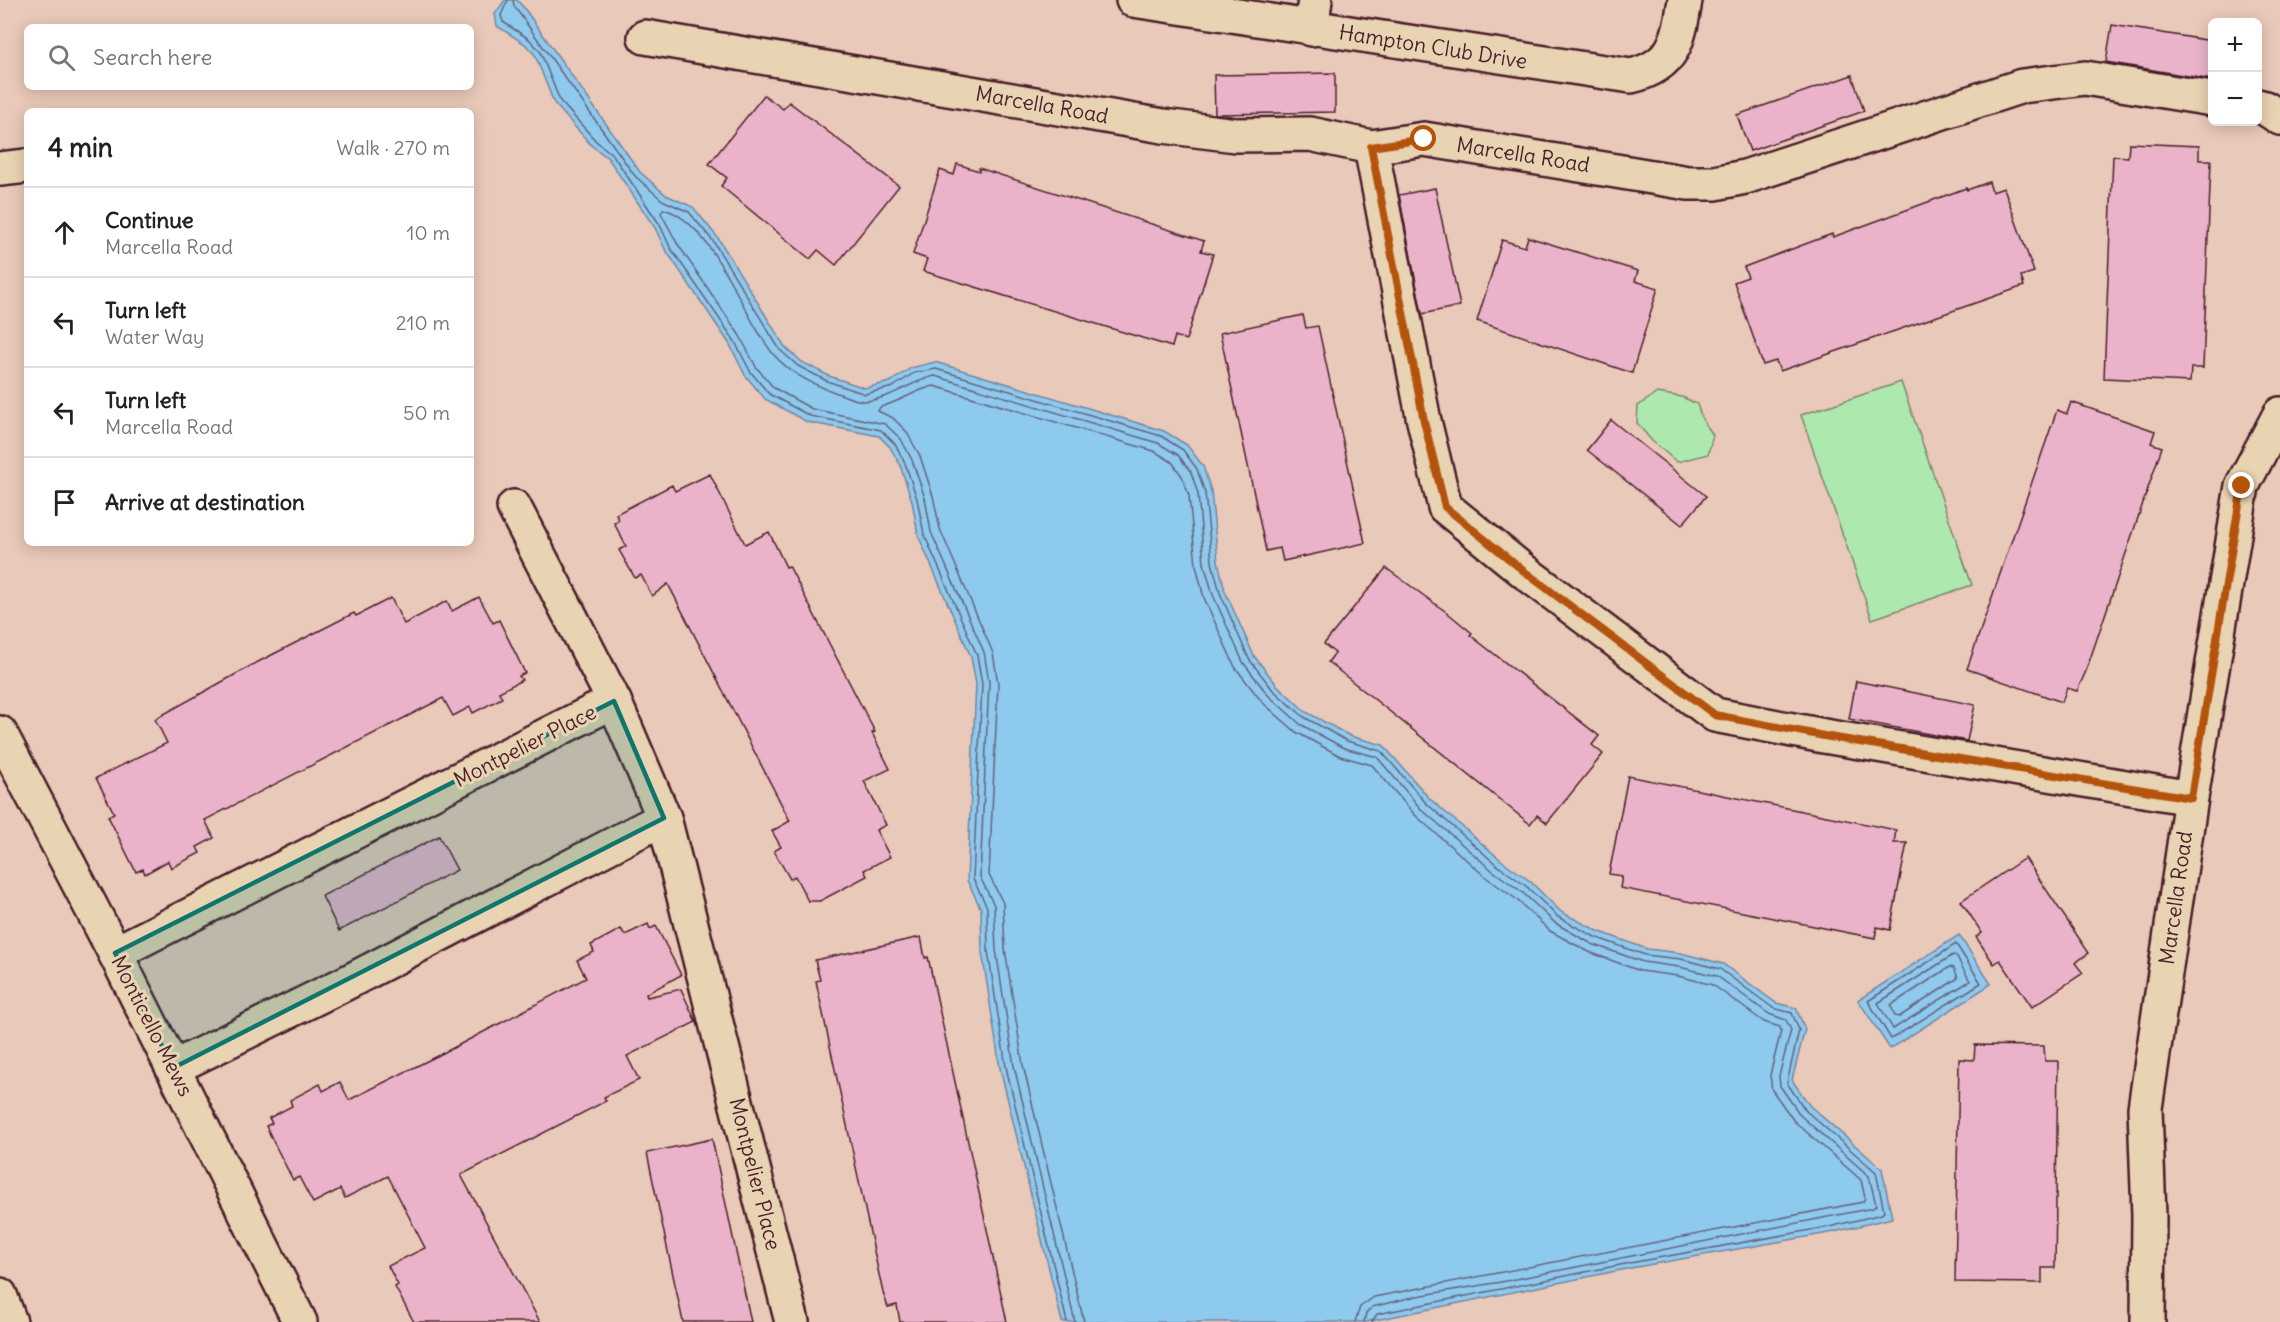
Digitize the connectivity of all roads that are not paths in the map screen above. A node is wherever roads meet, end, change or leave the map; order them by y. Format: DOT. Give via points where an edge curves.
graph roads {
  1 [pos="1133,0"];
  2 [pos="1686,0"];
  3 [pos="1313,14"];
  4 [pos="645,37"];
  5 [pos="2208,98"];
  6 [pos="2262,107"];
  7 [pos="2280,118"];
  8 [pos="1371,147"];
  9 [pos="24,166"];
  10 [pos="0,169"];
  11 [pos="2280,414"];
  12 [pos="514,507"];
  13 [pos="614,701"];
  14 [pos="0,733"];
  15 [pos="2191,798"];
  16 [pos="664,818"];
  17 [pos="115,953"];
  18 [pos="173,1068"];
  19 [pos="0,1295"];
  20 [pos="10,1322"];
  21 [pos="300,1322"];
  22 [pos="792,1322"];
  23 [pos="2148,1322"];
  1 -- 3 [label="main road, Hampton Club Drive"];
  2 -- 3 [label="main road, Hampton Club Drive" via="1669,55 1660,65 1631,76"];
  4 -- 8 [label="main road, Marcella Road" via="1163,126 1236,135 1310,134"];
  5 -- 8 [label="main road, Marcella Road" via="2085,78 2022,86 1745,177 1715,183 1688,183 1424,139"];
  6 -- 7 [label="main road"];
  8 -- 15 [label="main road" via="1424,421 1445,507 1525,572 1715,715"];
  9 -- 10 [label="main road"];
  11 -- 15 [label="main road, Marcella Road" via="2242,486"];
  12 -- 13 [label="main road"];
  13 -- 16 [label="main road, Montpelier Place"];
  13 -- 17 [label="main road, Montpelier Place"];
  14 -- 17 [label="main road, Monticello Mews"];
  15 -- 23 [label="main road, Marcella Road" via="2145,1108"];
  16 -- 18 [label="main road"];
  16 -- 22 [label="main road, Montpelier Place"];
  17 -- 18 [label="main road, Monticello Mews"];
  18 -- 21 [label="main road, Monticello Mews"];
  19 -- 20 [label="main road"];
}
